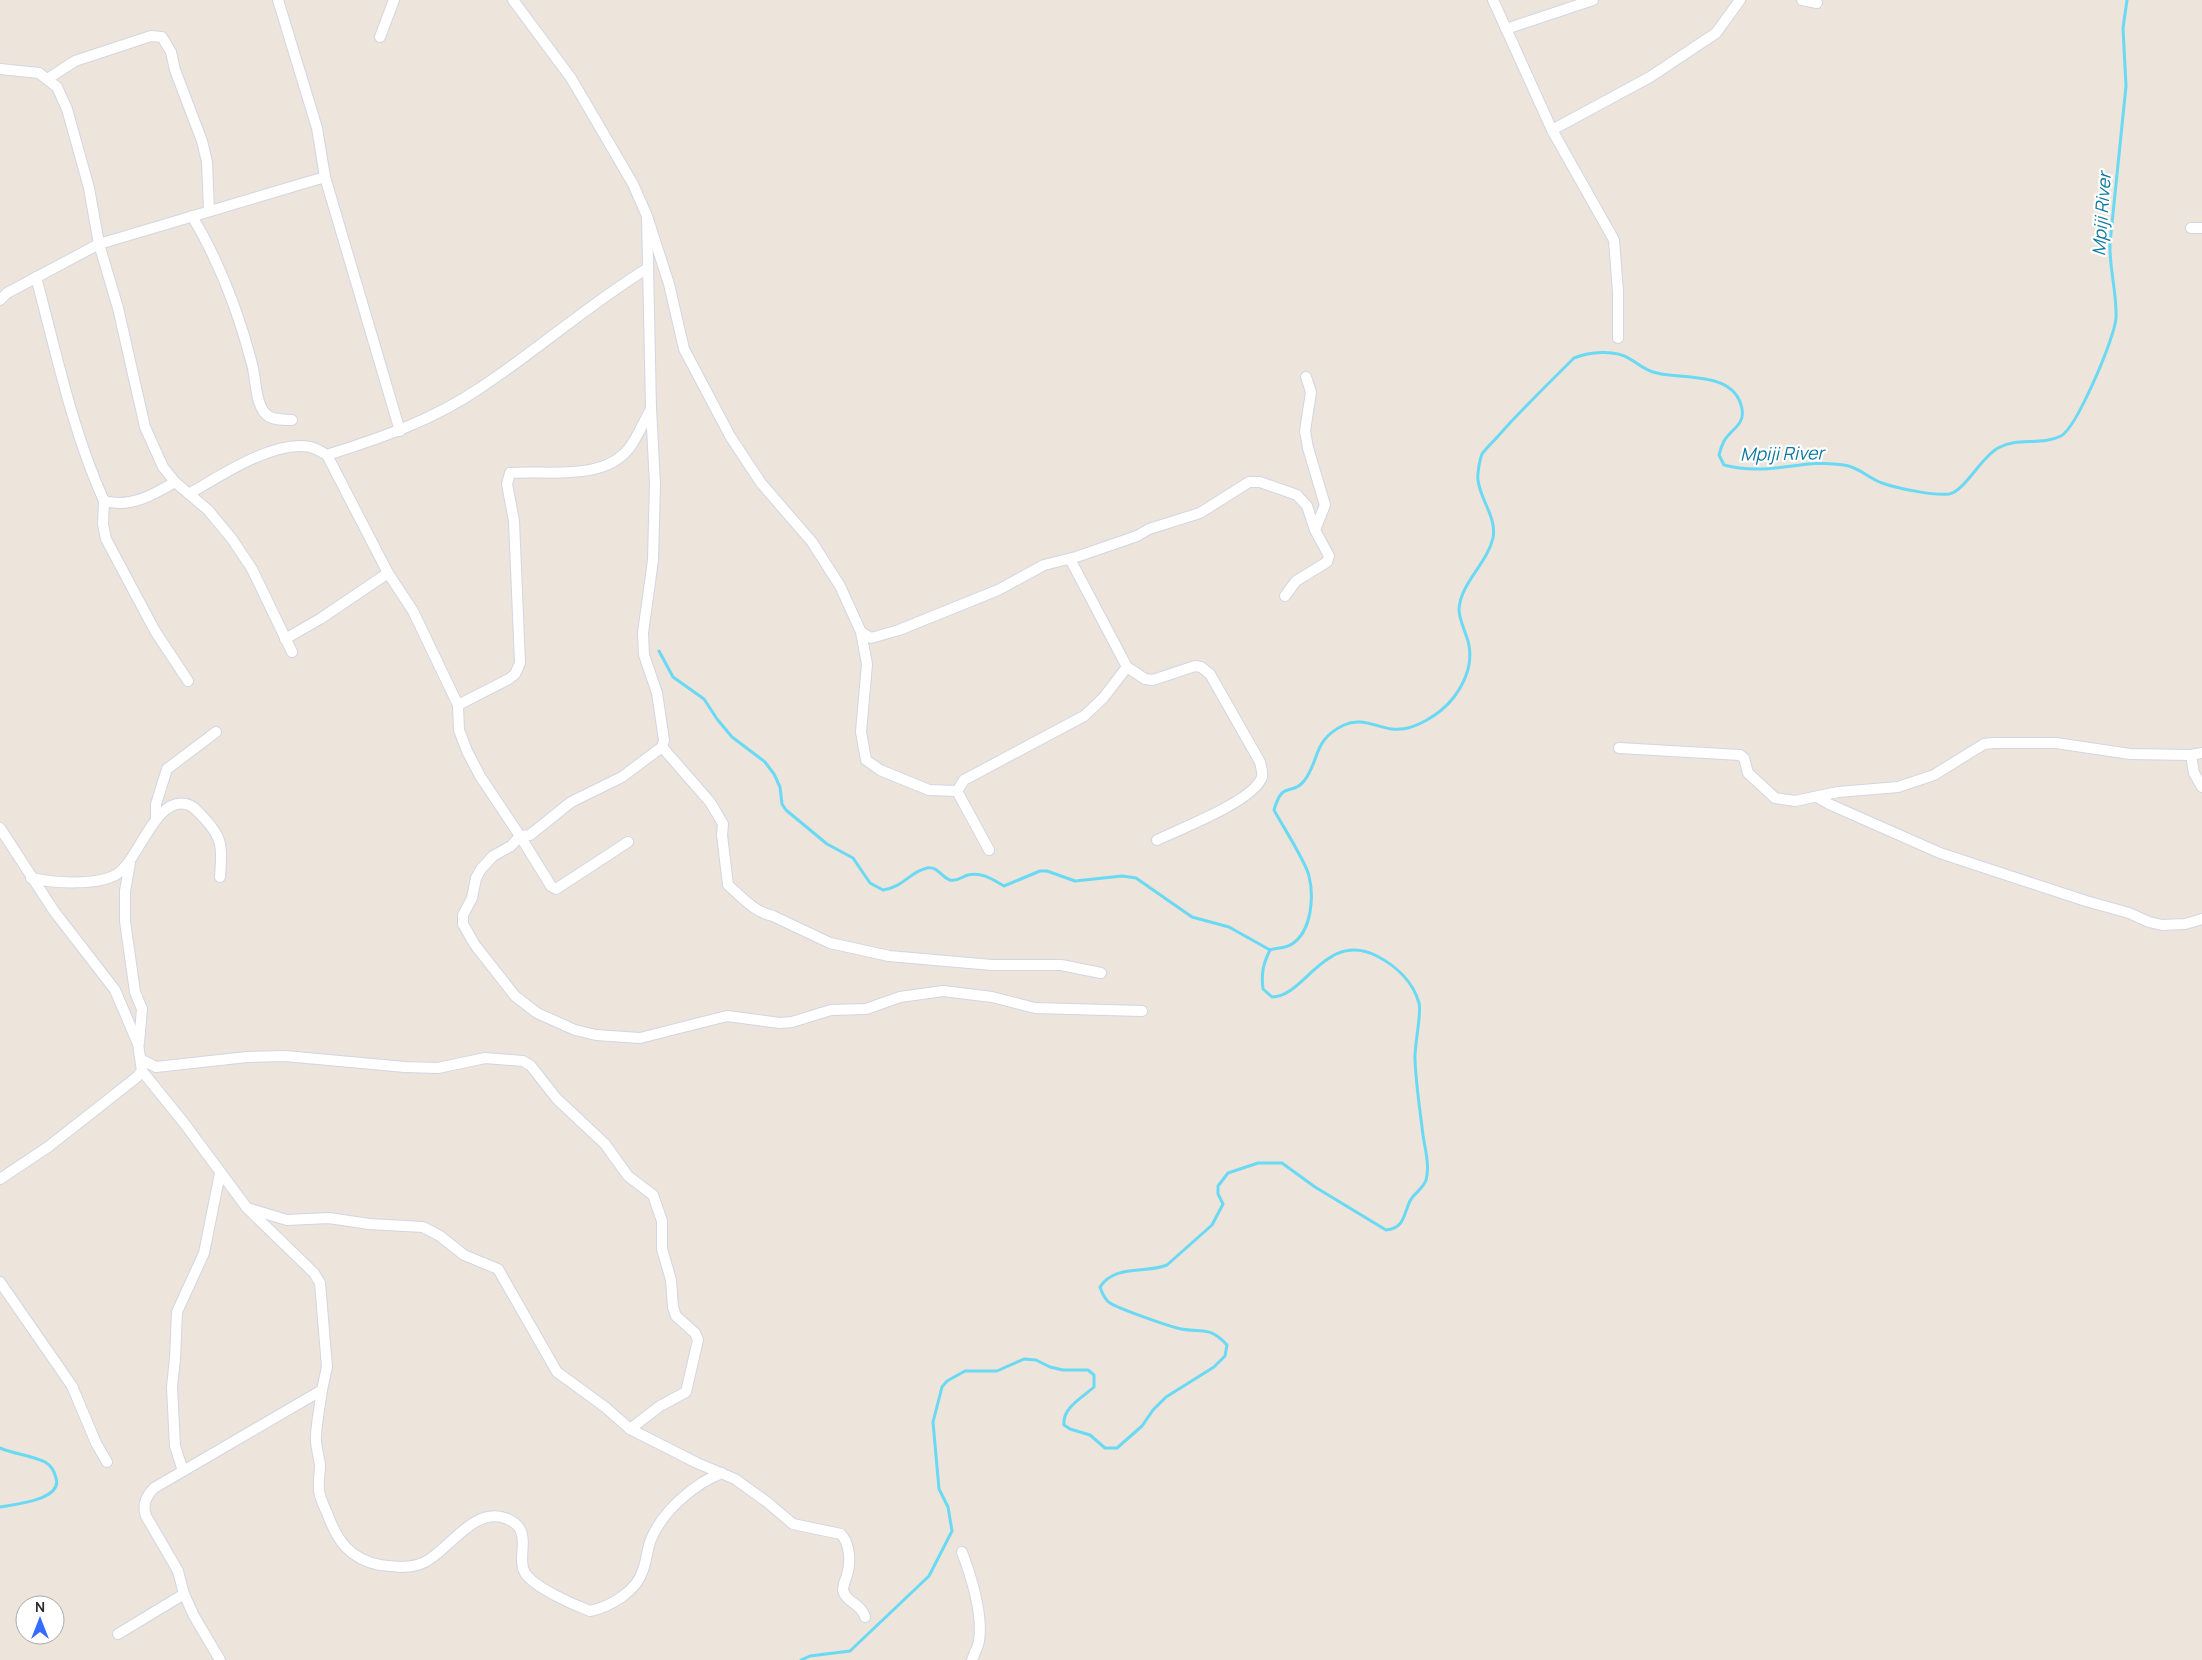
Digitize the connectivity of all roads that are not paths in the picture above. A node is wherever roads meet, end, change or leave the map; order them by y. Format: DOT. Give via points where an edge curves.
graph roads {
  1 [pos="278,0"];
  2 [pos="394,0"];
  3 [pos="513,0"];
  4 [pos="1493,0"];
  5 [pos="1594,0"];
  6 [pos="1740,0"];
  7 [pos="1802,0"];
  8 [pos="1817,3"];
  9 [pos="1506,29"];
  10 [pos="380,37"];
  11 [pos="0,69"];
  12 [pos="49,78"];
  13 [pos="1552,130"];
  14 [pos="325,177"];
  15 [pos="209,210"];
  16 [pos="192,216"];
  17 [pos="647,216"];
  18 [pos="99,244"];
  19 [pos="648,268"];
  20 [pos="36,277"];
  21 [pos="0,300"];
  22 [pos="1618,338"];
  23 [pos="1306,377"];
  24 [pos="651,408"];
  25 [pos="292,420"];
  26 [pos="400,431"];
  27 [pos="327,455"];
  28 [pos="176,482"];
  29 [pos="189,494"];
  30 [pos="104,502"];
  31 [pos="1315,530"];
  32 [pos="1070,559"];
  33 [pos="388,573"];
  34 [pos="1285,596"];
  35 [pos="861,632"];
  36 [pos="285,639"];
  37 [pos="292,652"];
  38 [pos="1127,667"];
  39 [pos="188,681"];
  40 [pos="458,705"];
  41 [pos="216,732"];
  42 [pos="662,747"];
  43 [pos="1619,748"];
  44 [pos="2202,753"];
  45 [pos="2190,755"];
  46 [pos="2202,787"];
  47 [pos="957,791"];
  48 [pos="1817,797"];
  49 [pos="156,818"];
  50 [pos="0,828"];
  51 [pos="520,836"];
  52 [pos="1157,840"];
  53 [pos="628,842"];
  54 [pos="990,850"];
  55 [pos="130,863"];
  56 [pos="220,877"];
  57 [pos="32,878"];
  58 [pos="2202,919"];
  59 [pos="1101,973"];
  60 [pos="1142,1011"];
  61 [pos="138,1044"];
  62 [pos="142,1060"];
  63 [pos="142,1072"];
  64 [pos="220,1173"];
  65 [pos="0,1179"];
  66 [pos="247,1208"];
  67 [pos="0,1282"];
  68 [pos="322,1390"];
  69 [pos="630,1429"];
  70 [pos="107,1462"];
  71 [pos="183,1471"];
  72 [pos="722,1472"];
  73 [pos="962,1552"];
  74 [pos="184,1594"];
  75 [pos="864,1617"];
  76 [pos="118,1634"];
  77 [pos="220,1660"];
  78 [pos="972,1660"];
  1 -- 14 [label="street" via="317,128"];
  2 -- 10 [label="street"];
  3 -- 17 [label="street" via="571,78 633,184"];
  4 -- 9 [label="street"];
  5 -- 9 [label="street"];
  6 -- 13 [label="street" via="1716,33 1650,77"];
  7 -- 8 [label="street"];
  9 -- 13 [label="street"];
  11 -- 12 [label="street" via="39,73"];
  12 -- 15 [label="street" via="75,61 151,36 162,37 171,52 202,142 207,162"];
  12 -- 18 [label="street" via="57,86 67,109 89,188"];
  13 -- 22 [label="street" via="1614,240"];
  14 -- 15 [label="street"];
  14 -- 26 [label="street"];
  15 -- 16 [label="street"];
  16 -- 18 [label="street"];
  16 -- 25 [label="street" via="203,234 237,316 253,365 261,407 265,414 275,419"];
  17 -- 19 [label="street"];
  17 -- 35 [label="street" via="669,284 684,349 730,436 762,483 812,542 840,586"];
  18 -- 20 [label="street"];
  18 -- 28 [label="street" via="118,308 145,427 163,467"];
  19 -- 24 [label="street"];
  19 -- 26 [label="street" via="607,293 480,388"];
  20 -- 21 [label="street"];
  20 -- 30 [label="street" via="70,406"];
  23 -- 31 [label="street" via="1311,392 1305,431 1324,505"];
  24 -- 40 [label="street" via="630,448 606,466 590,471 510,473 507,484 514,520 520,662 516,674 509,679"];
  24 -- 42 [label="street" via="655,484 653,551 643,633 644,655 657,693 664,740"];
  26 -- 27 [label="street"];
  27 -- 29 [label="street" via="310,446 277,450 253,459"];
  27 -- 33 [label="street"];
  28 -- 29 [label="street"];
  28 -- 30 [label="street" via="129,504"];
  29 -- 36 [label="street" via="232,538 252,569"];
  30 -- 39 [label="street" via="106,539 155,631"];
  31 -- 32 [label="street" via="1307,506 1297,495 1260,482 1249,482 1200,513"];
  31 -- 34 [label="street" via="1330,556 1327,562 1296,581"];
  32 -- 35 [label="street" via="1044,565 998,590 899,630 871,638"];
  32 -- 38 [label="street"];
  33 -- 36 [label="street"];
  33 -- 40 [label="street" via="413,611"];
  35 -- 47 [label="street" via="867,664 861,732 866,760 880,770 929,790"];
  36 -- 37 [label="street"];
  38 -- 47 [label="street" via="1104,697 1084,716 964,780"];
  38 -- 52 [label="street" via="1145,679 1153,680 1182,669 1201,667 1210,674 1262,769 1257,786 1244,797"];
  40 -- 51 [label="street" via="459,730 467,751"];
  41 -- 49 [label="street" via="167,769 156,804"];
  42 -- 51 [label="street" via="622,777 571,802 530,835"];
  42 -- 59 [label="street" via="710,802 723,824 728,885 764,914 830,943 889,956 992,965 1061,966"];
  43 -- 48 [label="street" via="1740,755 1748,773 1775,798 1795,801"];
  44 -- 45 [label="street"];
  45 -- 46 [label="street" via="2194,773"];
  45 -- 48 [label="street" via="2130,754 2056,743 1984,744 1934,775 1898,787"];
  47 -- 54 [label="street"];
  48 -- 58 [label="street" via="1940,853 2149,922 2184,924"];
  49 -- 55 [label="street"];
  49 -- 56 [label="street" via="174,805 186,804 194,809 220,838"];
  50 -- 57 [label="street"];
  51 -- 53 [label="street" via="556,889"];
  51 -- 60 [label="street" via="481,869 463,915 464,924 475,945 514,996 537,1013 575,1030 640,1038 727,1016 792,1022 831,1010 866,1009 900,997 943,992 992,997 1035,1008"];
  55 -- 57 [label="street" via="105,879 54,883"];
  55 -- 61 [label="street" via="125,891 125,921 135,992 142,1009"];
  57 -- 61 [label="street" via="80,947 115,990"];
  61 -- 62 [label="street"];
  62 -- 63 [label="street"];
  62 -- 69 [label="street" via="156,1067 285,1056 438,1068 485,1058 523,1061 531,1066 557,1099 605,1144 628,1176 653,1195 662,1220 662,1249 671,1280 673,1307 676,1316 695,1333 698,1340 686,1392 660,1406"];
  63 -- 64 [label="street"];
  63 -- 65 [label="street" via="48,1147"];
  64 -- 66 [label="street"];
  64 -- 71 [label="street" via="204,1253 175,1319 177,1337 172,1387 175,1446"];
  66 -- 68 [label="street" via="320,1282 328,1367"];
  66 -- 69 [label="street" via="287,1220 329,1218 423,1227 464,1255 493,1266 498,1269 557,1372 605,1406"];
  67 -- 70 [label="street" via="72,1386"];
  68 -- 71 [label="street"];
  68 -- 72 [label="street" via="316,1434 320,1493 335,1534 349,1550 376,1564 415,1566 470,1526 488,1517 505,1518 519,1528 523,1536 523,1567 528,1577 558,1598 590,1611 610,1604 630,1591 643,1573 651,1540 662,1520 682,1498"];
  69 -- 72 [label="street"];
  71 -- 74 [label="street" via="149,1493 144,1509 178,1571"];
  72 -- 75 [label="street" via="756,1493 793,1524 841,1534 846,1539 848,1568 844,1592 861,1607"];
  73 -- 78 [label="street" via="978,1623 979,1641"];
  74 -- 76 [label="street"];
  74 -- 77 [label="street"];
}
